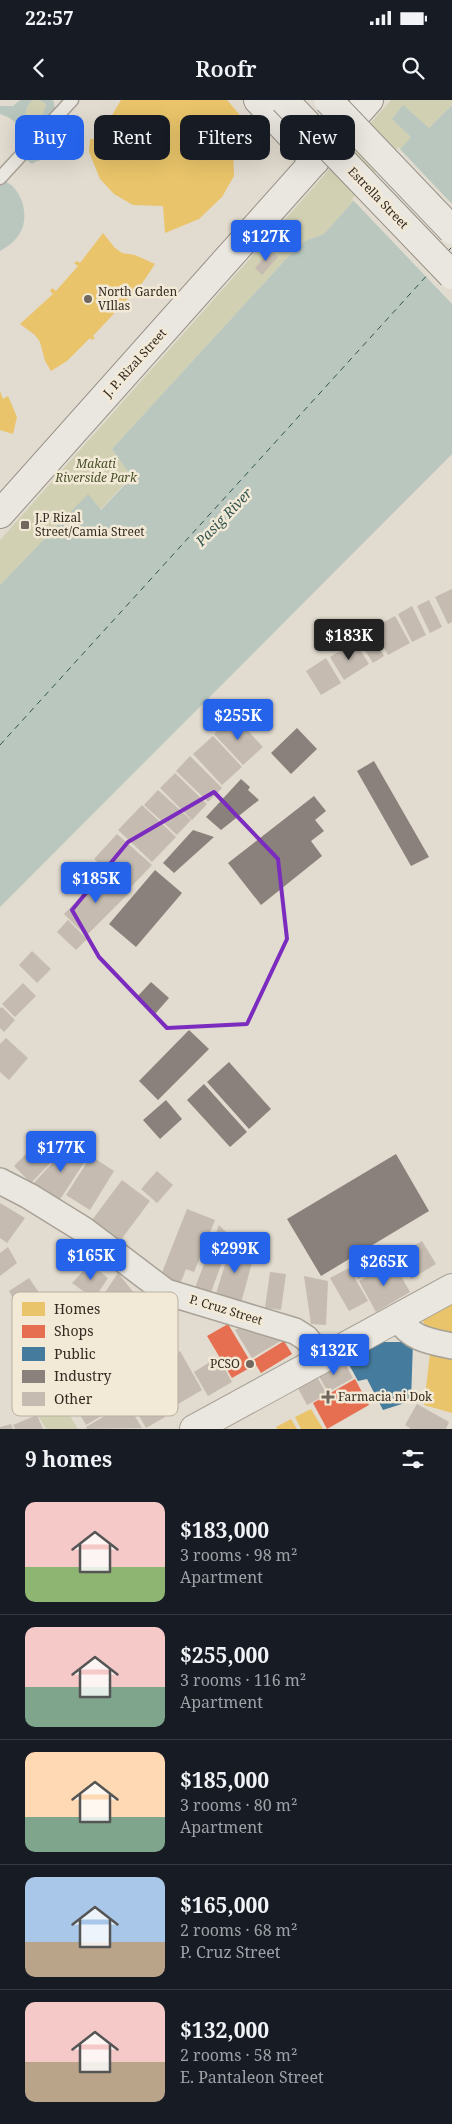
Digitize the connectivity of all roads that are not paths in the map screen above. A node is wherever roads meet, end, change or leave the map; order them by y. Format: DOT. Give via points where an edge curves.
graph roads {
  1 [pos="72,100"];
  2 [pos="258,100"];
  3 [pos="284,100"];
  4 [pos="328,100"];
  5 [pos="369,100"];
  6 [pos="315,161"];
  7 [pos="0,178"];
  8 [pos="452,230"];
  9 [pos="452,275"];
  10 [pos="0,514"];
  11 [pos="0,1181"];
  12 [pos="452,1288"];
  13 [pos="166,1292"];
  14 [pos="178,1296"];
  15 [pos="397,1318"];
  16 [pos="452,1346"];
  17 [pos="323,1358"];
  18 [pos="194,1429"];
  1 -- 7 [label="lane"];
  2 -- 6 [label="main road"];
  3 -- 9 [label="main road, Estrella Street, bridge"];
  4 -- 8 [label="main road, bridge"];
  5 -- 6 [label="main road, J. P. Rizal Street"];
  6 -- 10 [label="main road, J. P. Rizal Street"];
  11 -- 13 [label="street, P. Cruz Street" via="84,1230"];
  12 -- 15 [label="main road"];
  14 -- 17 [label="street, P. Cruz Street" via="294,1331 306,1338"];
  15 -- 16 [label="street" via="410,1333 423,1340"];
  15 -- 17 [label="main road"];
  17 -- 18 [label="main road"];
}
